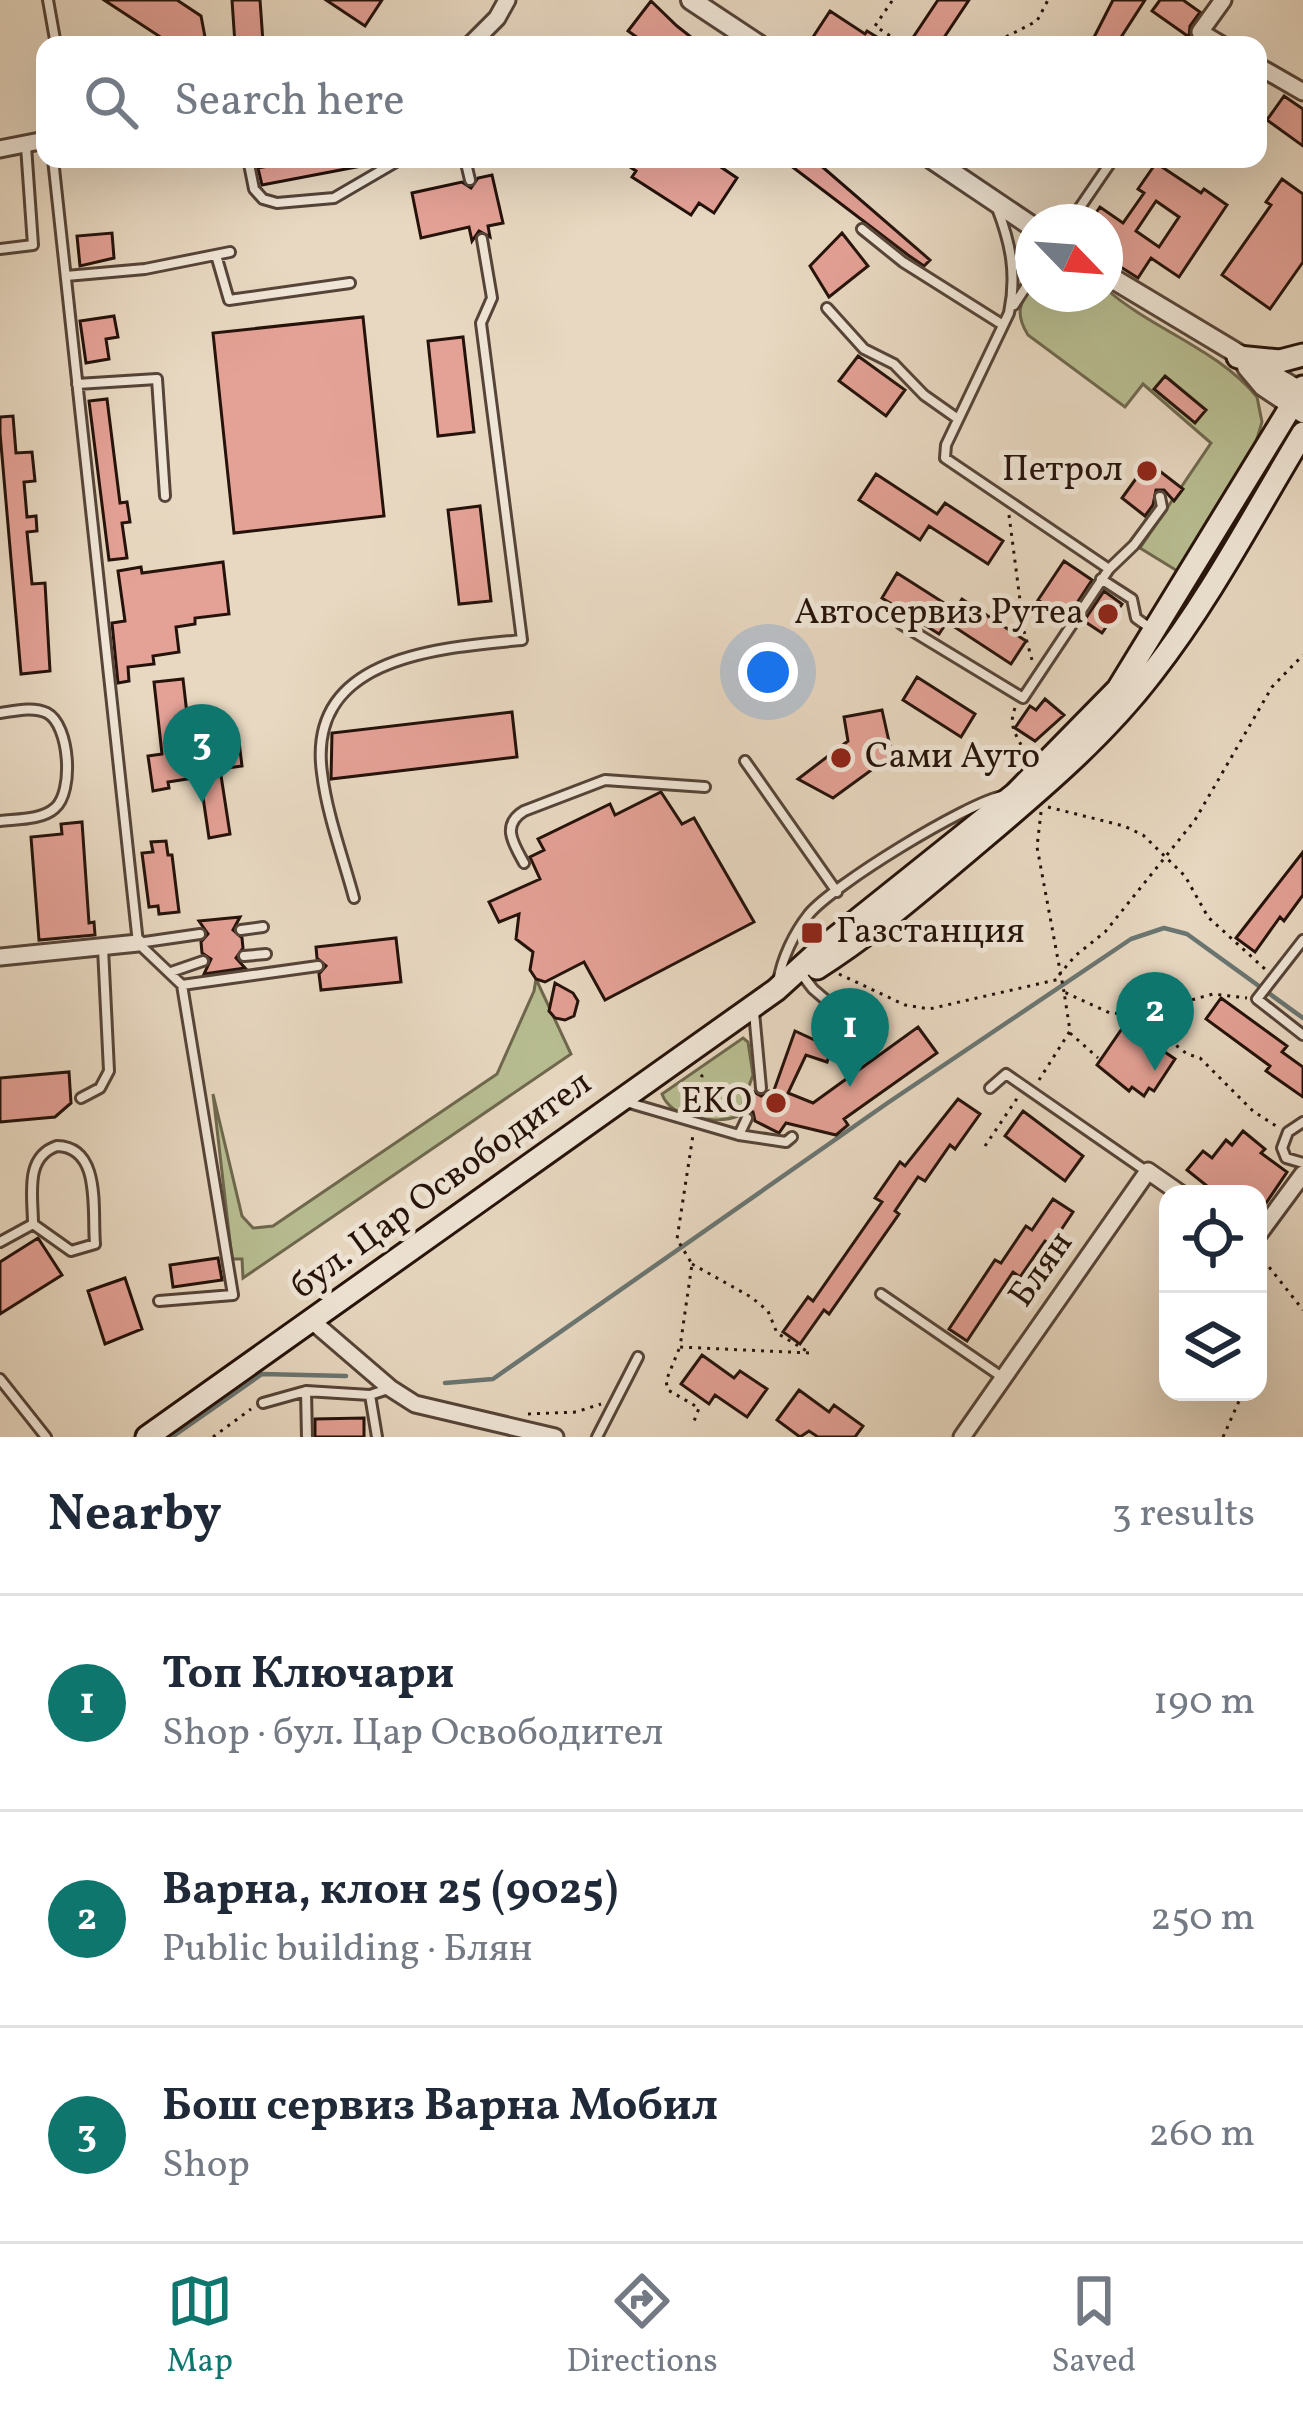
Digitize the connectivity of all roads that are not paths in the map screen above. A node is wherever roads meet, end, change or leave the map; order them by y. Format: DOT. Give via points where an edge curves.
graph roads {
  1 [pos="48,0"];
  2 [pos="507,0"];
  3 [pos="691,0"];
  4 [pos="1223,0"];
  5 [pos="54,36"];
  6 [pos="479,36"];
  7 [pos="745,36"];
  8 [pos="1198,36"];
  9 [pos="1267,71"];
  10 [pos="1303,92"];
  11 [pos="36,142"];
  12 [pos="26,144"];
  13 [pos="0,149"];
  14 [pos="54,168"];
  15 [pos="250,168"];
  16 [pos="385,168"];
  17 [pos="468,168"];
  18 [pos="945,168"];
  19 [pos="1107,168"];
  20 [pos="470,180"];
  21 [pos="994,201"];
  22 [pos="1082,204"];
  23 [pos="1015,215"];
  24 [pos="862,229"];
  25 [pos="482,239"];
  26 [pos="0,249"];
  27 [pos="230,252"];
  28 [pos="216,255"];
  29 [pos="66,276"];
  30 [pos="350,284"];
  31 [pos="1123,285"];
  32 [pos="1015,304"];
  33 [pos="827,308"];
  34 [pos="1009,313"];
  35 [pos="1003,325"];
  36 [pos="1303,355"];
  37 [pos="1238,357"];
  38 [pos="77,384"];
  39 [pos="1300,398"];
  40 [pos="958,419"];
  41 [pos="1303,434"];
  42 [pos="1303,457"];
  43 [pos="165,496"];
  44 [pos="1160,496"];
  45 [pos="1258,510"];
  46 [pos="1108,568"];
  47 [pos="1101,580"];
  48 [pos="901,624"];
  49 [pos="1157,632"];
  50 [pos="0,712"];
  51 [pos="745,761"];
  52 [pos="705,787"];
  53 [pos="1021,787"];
  54 [pos="0,821"];
  55 [pos="524,862"];
  56 [pos="837,892"];
  57 [pos="354,898"];
  58 [pos="263,927"];
  59 [pos="241,930"];
  60 [pos="200,934"];
  61 [pos="1303,940"];
  62 [pos="138,943"];
  63 [pos="103,947"];
  64 [pos="266,954"];
  65 [pos="244,956"];
  66 [pos="0,957"];
  67 [pos="203,961"];
  68 [pos="318,966"];
  69 [pos="812,971"];
  70 [pos="172,972"];
  71 [pos="182,986"];
  72 [pos="776,990"];
  73 [pos="754,1006"];
  74 [pos="1303,1035"];
  75 [pos="877,1044"];
  76 [pos="761,1088"];
  77 [pos="990,1088"];
  78 [pos="81,1098"];
  79 [pos="619,1099"];
  80 [pos="747,1118"];
  81 [pos="1303,1122"];
  82 [pos="739,1135"];
  83 [pos="792,1137"];
  84 [pos="1301,1168"];
  85 [pos="1148,1172"];
  86 [pos="1168,1185"];
  87 [pos="1267,1221"];
  88 [pos="33,1224"];
  89 [pos="0,1242"];
  90 [pos="880,1294"];
  91 [pos="159,1300"];
  92 [pos="312,1321"];
  93 [pos="638,1357"];
  94 [pos="1003,1378"];
  95 [pos="0,1379"];
  96 [pos="390,1388"];
  97 [pos="306,1391"];
  98 [pos="370,1395"];
  99 [pos="263,1403"];
  100 [pos="46,1437"];
  101 [pos="147,1437"];
  102 [pos="308,1437"];
  103 [pos="376,1437"];
  104 [pos="556,1437"];
  105 [pos="597,1437"];
  106 [pos="962,1437"];
  1 -- 5 [label="lane"];
  2 -- 6 [label="street"];
  3 -- 7 [label="street"];
  4 -- 8 [label="street"];
  9 -- 10 [label="street"];
  11 -- 12 [label="street"];
  12 -- 13 [label="street"];
  12 -- 26 [label="lane" via="33,245"];
  14 -- 29 [label="lane"];
  15 -- 16 [label="lane" via="254,189 277,203 334,198"];
  17 -- 20 [label="lane"];
  18 -- 21 [label="street"];
  19 -- 22 [label="lane"];
  21 -- 23 [label="street"];
  21 -- 34 [label="lane" via="1014,268"];
  24 -- 35 [label="lane"];
  25 -- 57 [label="lane" via="492,298 481,323 522,640 433,648 383,663 346,691 323,726 321,769"];
  27 -- 28 [label="lane"];
  28 -- 29 [label="lane"];
  28 -- 30 [label="lane" via="229,300"];
  29 -- 38 [label="lane"];
  31 -- 37 [label="street"];
  32 -- 34 [label="lane"];
  33 -- 40 [label="lane" via="864,349"];
  34 -- 35 [label="lane"];
  35 -- 40 [label="lane"];
  36 -- 37 [label="main road"];
  37 -- 39 [label="street"];
  38 -- 43 [label="lane" via="157,379"];
  38 -- 62 [label="lane"];
  39 -- 49 [label="main road, бул. Цар Освободител"];
  40 -- 46 [label="lane" via="944,449 947,462"];
  41 -- 45 [label="main road, бул. Цар Освободител"];
  42 -- 45 [label="main road"];
  44 -- 46 [label="lane" via="1162,507"];
  45 -- 69 [label="main road, бул. Цар Освободител" via="1174,644 1119,712 1037,793"];
  46 -- 47 [label="lane"];
  47 -- 48 [label="lane" via="1023,698"];
  47 -- 49 [label="lane" via="1132,599 1136,618"];
  49 -- 53 [label="main road, бул. Цар Освободител" via="1118,688"];
  50 -- 54 [label="lane" via="33,709 54,718 66,780 62,800 46,814"];
  51 -- 56 [label="lane"];
  52 -- 55 [label="lane" via="605,780 524,811 509,832"];
  53 -- 56 [label="lane" via="944,820"];
  53 -- 72 [label="main road, бул. Цар Освободител"];
  56 -- 72 [label="lane" via="811,912"];
  58 -- 59 [label="lane"];
  60 -- 62 [label="lane"];
  61 -- 74 [label="lane" via="1257,999"];
  62 -- 63 [label="street"];
  62 -- 70 [label="lane"];
  63 -- 66 [label="street"];
  63 -- 78 [label="lane" via="109,1070 100,1088"];
  64 -- 65 [label="lane"];
  67 -- 70 [label="lane"];
  68 -- 71 [label="lane"];
  69 -- 72 [label="main road, бул. Цар Освободител"];
  69 -- 75 [label="lane" via="813,989"];
  70 -- 71 [label="lane"];
  71 -- 91 [label="lane" via="233,1295"];
  72 -- 73 [label="main road, бул. Цар Освободител"];
  73 -- 76 [label="lane"];
  73 -- 79 [label="main road, бул. Цар Освободител"];
  77 -- 85 [label="lane" via="1006,1074"];
  79 -- 82 [label="lane"];
  79 -- 92 [label="main road, бул. Цар Освободител"];
  80 -- 82 [label="lane"];
  81 -- 84 [label="lane" via="1282,1148"];
  82 -- 83 [label="lane"];
  84 -- 87 [label="street"];
  85 -- 86 [label="street"];
  85 -- 94 [label="street, Блян"];
  88 -- 88 [label="lane" via="71,1251 94,1244 90,1172 75,1149 57,1146 36,1161"];
  88 -- 89 [label="lane"];
  90 -- 94 [label="lane"];
  92 -- 96 [label="street"];
  92 -- 101 [label="main road, бул. Цар Освободител"];
  93 -- 105 [label="lane"];
  94 -- 106 [label="street, Блян"];
  95 -- 100 [label="lane"];
  96 -- 98 [label="lane"];
  96 -- 104 [label="street" via="442,1413"];
  97 -- 98 [label="lane"];
  97 -- 99 [label="lane"];
  97 -- 102 [label="lane"];
  98 -- 103 [label="lane"];
}
